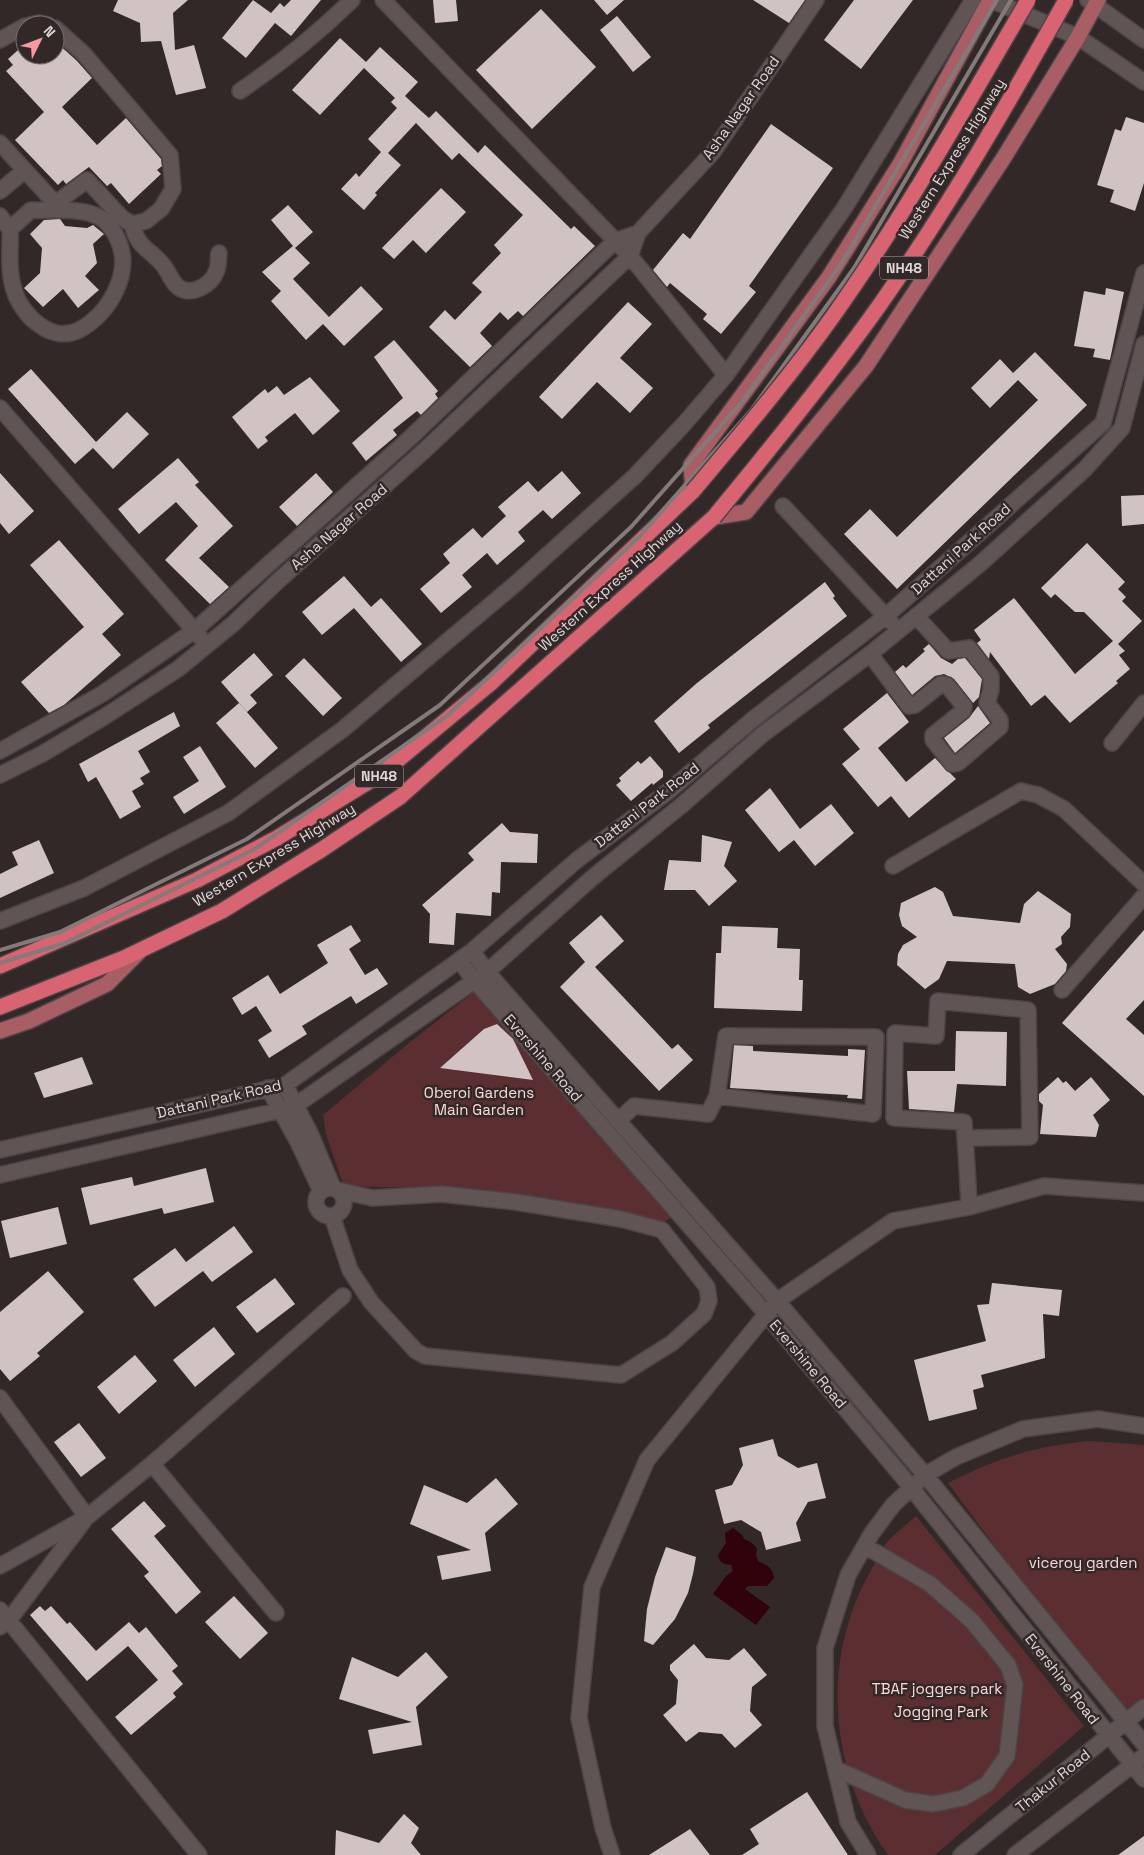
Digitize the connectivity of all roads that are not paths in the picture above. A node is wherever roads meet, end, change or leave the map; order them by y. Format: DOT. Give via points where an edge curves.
graph roads {
  1 [pos="352,0"];
  2 [pos="383,0"];
  3 [pos="816,0"];
  4 [pos="973,0"];
  5 [pos="991,0"];
  6 [pos="1028,0"];
  7 [pos="1066,0"];
  8 [pos="1094,1"];
  9 [pos="15,32"];
  10 [pos="65,37"];
  11 [pos="1078,37"];
  12 [pos="0,40"];
  13 [pos="1144,40"];
  14 [pos="1144,82"];
  15 [pos="240,91"];
  16 [pos="0,143"];
  17 [pos="24,171"];
  18 [pos="0,191"];
  19 [pos="0,216"];
  20 [pos="132,224"];
  21 [pos="10,228"];
  22 [pos="638,232"];
  23 [pos="615,241"];
  24 [pos="219,253"];
  25 [pos="630,256"];
  26 [pos="1144,273"];
  27 [pos="1144,344"];
  28 [pos="726,375"];
  29 [pos="0,408"];
  30 [pos="1102,424"];
  31 [pos="1121,430"];
  32 [pos="1043,476"];
  33 [pos="693,491"];
  34 [pos="1060,492"];
  35 [pos="783,506"];
  36 [pos="1008,507"];
  37 [pos="714,518"];
  38 [pos="1024,524"];
  39 [pos="963,547"];
  40 [pos="980,564"];
  41 [pos="886,616"];
  42 [pos="916,616"];
  43 [pos="195,630"];
  44 [pos="899,630"];
  45 [pos="208,646"];
  46 [pos="870,654"];
  47 [pos="1144,703"];
  48 [pos="752,720"];
  49 [pos="763,734"];
  50 [pos="1112,743"];
  51 [pos="0,751"];
  52 [pos="0,776"];
  53 [pos="670,790"];
  54 [pos="682,805"];
  55 [pos="577,860"];
  56 [pos="893,866"];
  57 [pos="592,878"];
  58 [pos="1144,884"];
  59 [pos="1144,896"];
  60 [pos="0,920"];
  61 [pos="141,950"];
  62 [pos="472,950"];
  63 [pos="459,960"];
  64 [pos="0,966"];
  65 [pos="481,976"];
  66 [pos="1062,990"];
  67 [pos="0,1007"];
  68 [pos="0,1030"];
  69 [pos="285,1085"];
  70 [pos="268,1088"];
  71 [pos="717,1096"];
  72 [pos="296,1105"];
  73 [pos="180,1108"];
  74 [pos="281,1110"];
  75 [pos="618,1121"];
  76 [pos="103,1126"];
  77 [pos="187,1131"];
  78 [pos="965,1138"];
  79 [pos="109,1149"];
  80 [pos="0,1150"];
  81 [pos="0,1174"];
  82 [pos="330,1190"];
  83 [pos="1144,1193"];
  84 [pos="692,1205"];
  85 [pos="968,1207"];
  86 [pos="332,1216"];
  87 [pos="680,1216"];
  88 [pos="662,1230"];
  89 [pos="343,1296"];
  90 [pos="777,1301"];
  91 [pos="766,1314"];
  92 [pos="0,1398"];
  93 [pos="1144,1426"];
  94 [pos="152,1464"];
  95 [pos="925,1475"];
  96 [pos="911,1488"];
  97 [pos="87,1517"];
  98 [pos="865,1546"];
  99 [pos="0,1566"];
  100 [pos="276,1613"];
  101 [pos="3,1619"];
  102 [pos="1144,1707"];
  103 [pos="1126,1723"];
  104 [pos="1108,1737"];
  105 [pos="1144,1744"];
  106 [pos="1138,1760"];
  107 [pos="836,1769"];
  108 [pos="1144,1779"];
  109 [pos="200,1855"];
  110 [pos="612,1855"];
  111 [pos="868,1855"];
  112 [pos="962,1855"];
  113 [pos="1015,1855"];
  1 -- 15 [label="street" via="275,67"];
  2 -- 23 [label="street"];
  3 -- 22 [label="street, Asha Nagar Road" via="713,152"];
  4 -- 28 [label="street" via="843,210"];
  5 -- 11 [label="street"];
  5 -- 33 [label="main road" via="900,164 829,278 691,465"];
  6 -- 33 [label="highway, Western Express Highway / NH48, bridge" via="897,221 830,320"];
  7 -- 37 [label="highway, Western Express Highway / NH48, bridge" via="940,213 879,305 790,425"];
  8 -- 11 [label="main road"];
  8 -- 13 [label="street"];
  9 -- 12 [label="street"];
  10 -- 20 [label="street" via="84,54 170,155 173,189 161,209 146,221"];
  11 -- 14 [label="street"];
  11 -- 37 [label="main road" via="1003,159 866,366 746,512"];
  16 -- 17 [label="street"];
  17 -- 18 [label="street"];
  17 -- 20 [label="street" via="57,202 87,180 122,218"];
  19 -- 21 [label="street"];
  20 -- 24 [label="street" via="135,238 163,265 179,288 187,291 198,290 208,283 216,272"];
  21 -- 21 [label="street" via="8,253 14,292 32,320 45,329 67,333 79,330 106,307 122,277 122,262 114,232 100,217 78,212 31,210"];
  22 -- 23 [label="street, Asha Nagar Road"];
  22 -- 25 [label="street, Asha Nagar Road"];
  23 -- 25 [label="street"];
  23 -- 43 [label="street, Asha Nagar Road" via="409,439"];
  25 -- 28 [label="street"];
  25 -- 45 [label="street, Asha Nagar Road" via="426,449"];
  26 -- 30 [label="street"];
  27 -- 31 [label="street, Dattani Park Road"];
  28 -- 60 [label="street" via="635,476 513,586 342,730 228,813 84,888"];
  29 -- 43 [label="street"];
  30 -- 31 [label="street"];
  30 -- 32 [label="street, Dattani Park Road"];
  31 -- 34 [label="street, Dattani Park Road"];
  32 -- 34 [label="street"];
  32 -- 36 [label="street, Dattani Park Road"];
  33 -- 64 [label="highway, Western Express Highway / NH48" via="491,683 381,774 277,838 197,880"];
  34 -- 38 [label="street, Dattani Park Road"];
  35 -- 41 [label="street"];
  36 -- 38 [label="street"];
  36 -- 39 [label="street, Dattani Park Road"];
  37 -- 61 [label="highway, Western Express Highway / NH48" via="400,797 222,911"];
  38 -- 40 [label="street, Dattani Park Road"];
  39 -- 40 [label="street"];
  39 -- 41 [label="street, Dattani Park Road"];
  40 -- 42 [label="street, Dattani Park Road"];
  41 -- 44 [label="street"];
  41 -- 48 [label="street, Dattani Park Road"];
  42 -- 44 [label="street, Dattani Park Road"];
  42 -- 46 [label="street" via="948,651 969,648 991,676 987,703 1000,720 1000,727 958,763 952,764 933,740 933,735 963,711 964,706 947,684 941,684 915,705 909,706"];
  43 -- 45 [label="street"];
  43 -- 51 [label="street, Asha Nagar Road" via="102,694"];
  44 -- 46 [label="street, Dattani Park Road"];
  45 -- 52 [label="street, Asha Nagar Road" via="104,717"];
  46 -- 49 [label="street, Dattani Park Road"];
  47 -- 50 [label="street"];
  48 -- 49 [label="street"];
  48 -- 53 [label="street, Dattani Park Road"];
  49 -- 54 [label="street, Dattani Park Road"];
  53 -- 54 [label="street"];
  53 -- 55 [label="street, Dattani Park Road"];
  54 -- 57 [label="street, Dattani Park Road"];
  55 -- 57 [label="street"];
  55 -- 62 [label="street, Dattani Park Road"];
  56 -- 58 [label="street" via="1021,791 1038,795 1064,809"];
  57 -- 65 [label="street, Dattani Park Road"];
  59 -- 66 [label="street"];
  61 -- 67 [label="highway, Western Express Highway / NH48"];
  61 -- 68 [label="main road" via="107,984 29,1021"];
  62 -- 63 [label="street, Dattani Park Road"];
  62 -- 65 [label="street, Evershine Road"];
  63 -- 65 [label="street, Evershine Road"];
  63 -- 69 [label="street, Dattani Park Road"];
  65 -- 72 [label="street, Dattani Park Road"];
  65 -- 75 [label="street, Evershine Road"];
  65 -- 87 [label="street, Evershine Road"];
  69 -- 70 [label="street, Dattani Park Road"];
  69 -- 72 [label="street"];
  70 -- 73 [label="street, Dattani Park Road"];
  70 -- 74 [label="street"];
  71 -- 71 [label="street" via="726,1036 876,1037 873,1114"];
  71 -- 75 [label="street" via="708,1114 634,1106"];
  72 -- 74 [label="street, Dattani Park Road"];
  72 -- 82 [label="street"];
  73 -- 76 [label="street, Dattani Park Road"];
  73 -- 77 [label="street"];
  74 -- 77 [label="street, Dattani Park Road"];
  74 -- 82 [label="street"];
  75 -- 84 [label="street, Evershine Road"];
  76 -- 79 [label="street"];
  76 -- 80 [label="street, Dattani Park Road"];
  77 -- 79 [label="street, Dattani Park Road"];
  78 -- 78 [label="street" via="964,1122 894,1118 895,1033 936,1036 938,1001 1028,1010 1030,1137"];
  78 -- 85 [label="street"];
  79 -- 81 [label="street, Dattani Park Road"];
  82 -- 86 [label="street" via="343,1198 343,1207"];
  82 -- 86 [label="street" via="316,1199 322,1214"];
  82 -- 88 [label="street" via="372,1198 442,1194 516,1202 622,1219"];
  83 -- 85 [label="street" via="1044,1186"];
  84 -- 87 [label="street"];
  84 -- 90 [label="street, Evershine Road"];
  85 -- 90 [label="street" via="894,1221"];
  86 -- 88 [label="street" via="350,1270 371,1302 416,1351 425,1356 622,1375 672,1343 704,1314 708,1301 708,1287"];
  87 -- 88 [label="street"];
  87 -- 91 [label="street, Evershine Road"];
  89 -- 94 [label="street"];
  90 -- 91 [label="street"];
  90 -- 95 [label="street, Evershine Road"];
  91 -- 96 [label="street, Evershine Road"];
  91 -- 110 [label="street" via="646,1460 592,1587 579,1718"];
  92 -- 97 [label="street"];
  93 -- 95 [label="street" via="1098,1419 1023,1429 956,1457"];
  94 -- 97 [label="street"];
  94 -- 100 [label="street"];
  95 -- 96 [label="street"];
  95 -- 103 [label="street, Evershine Road"];
  96 -- 98 [label="street" via="893,1505"];
  96 -- 104 [label="street, Evershine Road"];
  97 -- 99 [label="street"];
  97 -- 101 [label="street"];
  98 -- 107 [label="street" via="848,1575 824,1648 825,1726"];
  98 -- 107 [label="street" via="930,1584 972,1620 1008,1666 1015,1685 1007,1756 987,1784 964,1798 933,1804 905,1800"];
  101 -- 109 [label="street"];
  102 -- 103 [label="street, Thakur Road"];
  103 -- 104 [label="street, Thakur Road"];
  103 -- 105 [label="street, Evershine Road"];
  104 -- 106 [label="street, Evershine Road"];
  104 -- 112 [label="street, Thakur Road"];
  106 -- 108 [label="street, Evershine Road"];
  106 -- 113 [label="street"];
  107 -- 111 [label="street" via="848,1822"];
}
